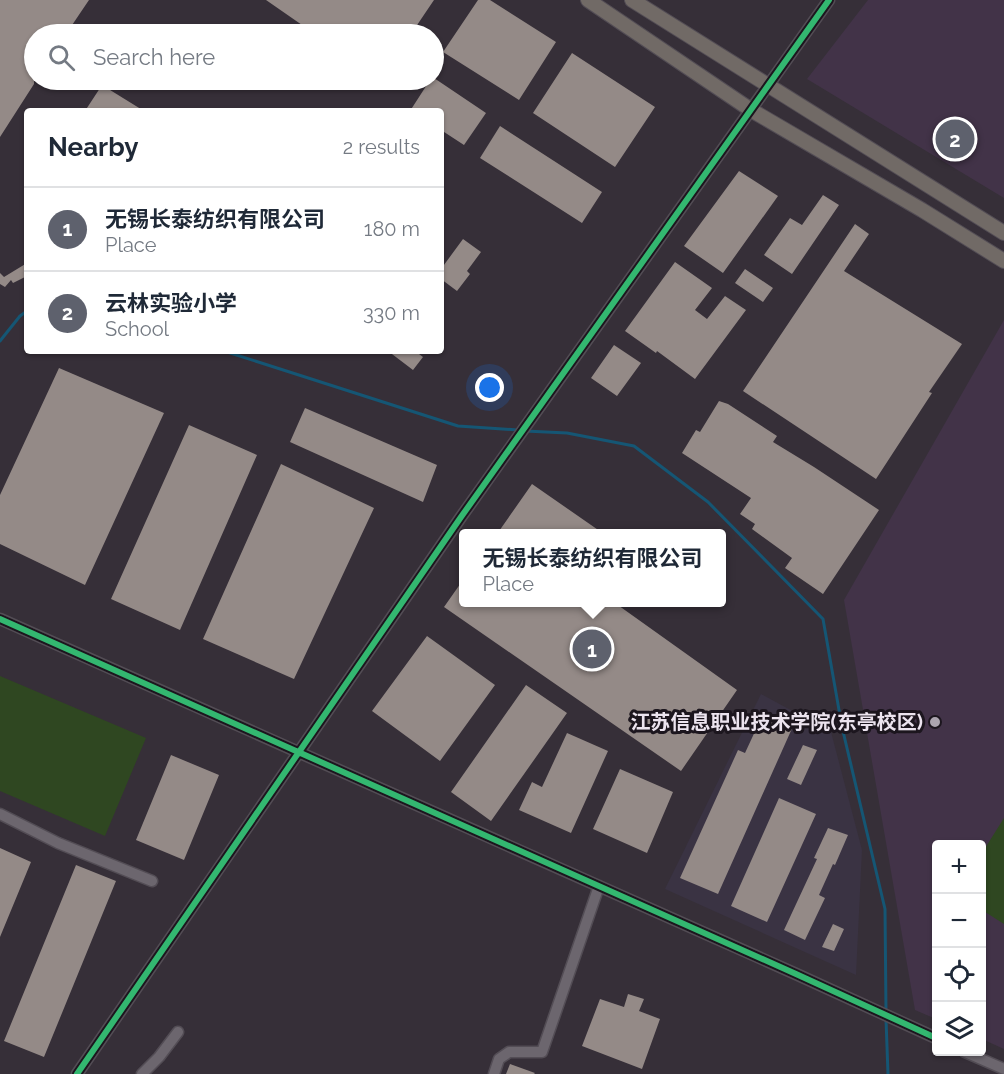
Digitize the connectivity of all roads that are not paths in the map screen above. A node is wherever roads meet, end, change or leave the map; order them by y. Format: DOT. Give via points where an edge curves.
graph roads {
  1 [pos="588,0"];
  2 [pos="632,0"];
  3 [pos="829,0"];
  4 [pos="768,86"];
  5 [pos="751,110"];
  6 [pos="1004,233"];
  7 [pos="1004,261"];
  8 [pos="0,620"];
  9 [pos="298,752"];
  10 [pos="0,814"];
  11 [pos="152,881"];
  12 [pos="599,886"];
  13 [pos="178,1032"];
  14 [pos="932,1036"];
  15 [pos="974,1056"];
  16 [pos="1004,1069"];
  17 [pos="77,1074"];
  18 [pos="142,1074"];
  19 [pos="494,1074"];
  1 -- 5 [label="main road"];
  2 -- 4 [label="main road"];
  3 -- 4 [label="street"];
  4 -- 5 [label="street"];
  4 -- 6 [label="main road"];
  5 -- 7 [label="main road"];
  5 -- 9 [label="street" via="460,516"];
  8 -- 9 [label="street"];
  9 -- 12 [label="street"];
  9 -- 17 [label="street"];
  10 -- 11 [label="street" via="58,843"];
  12 -- 14 [label="street"];
  12 -- 19 [label="street" via="542,1052 509,1052 499,1059"];
  13 -- 18 [label="street"];
  15 -- 16 [label="street"];
}
